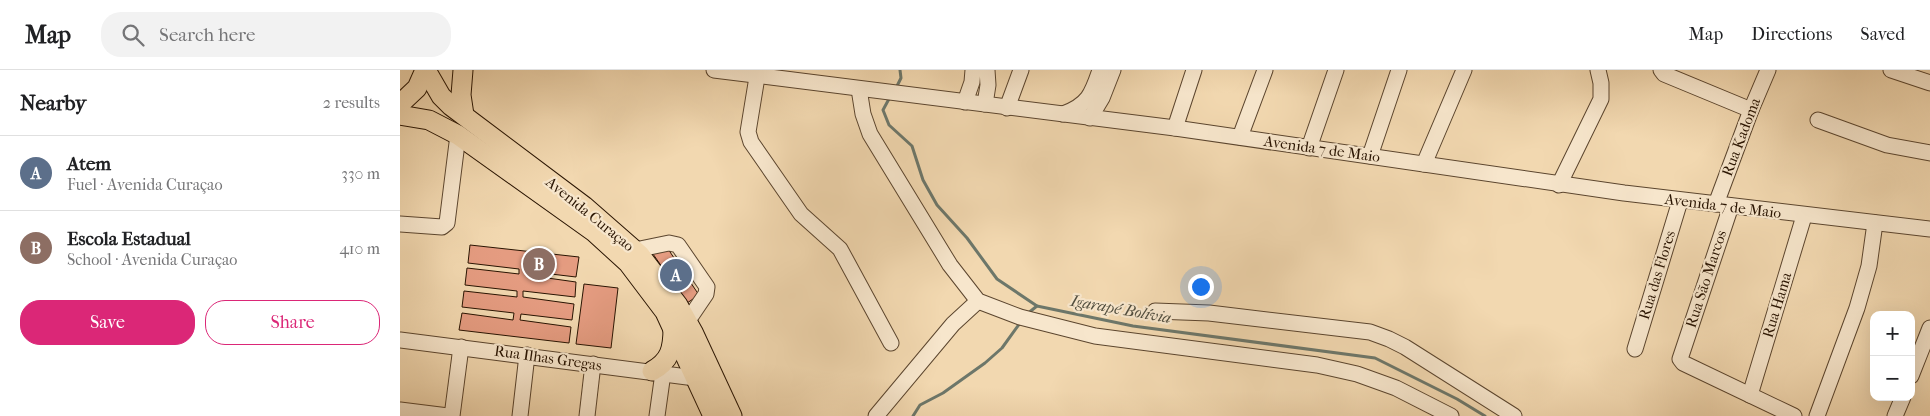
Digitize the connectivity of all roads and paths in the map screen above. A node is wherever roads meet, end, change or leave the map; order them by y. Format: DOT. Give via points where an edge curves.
graph roads {
  1 [pos="425,70"];
  2 [pos="463,70"];
  3 [pos="714,70"];
  4 [pos="973,70"];
  5 [pos="987,70"];
  6 [pos="1021,70"];
  7 [pos="1100,70"];
  8 [pos="1112,70"];
  9 [pos="1194,70"];
  10 [pos="1265,70"];
  11 [pos="1336,70"];
  12 [pos="1399,70"];
  13 [pos="1464,70"];
  14 [pos="1598,70"];
  15 [pos="1661,70"];
  16 [pos="1768,70"];
  17 [pos="1891,70"];
  18 [pos="1916,74"];
  19 [pos="757,77"];
  20 [pos="1930,83"];
  21 [pos="867,90"];
  22 [pos="966,102"];
  23 [pos="400,104"];
  24 [pos="985,104"];
  25 [pos="1007,108"];
  26 [pos="1751,110"];
  27 [pos="1060,114"];
  28 [pos="400,115"];
  29 [pos="464,115"];
  30 [pos="1090,118"];
  31 [pos="1818,120"];
  32 [pos="1175,128"];
  33 [pos="458,135"];
  34 [pos="1240,137"];
  35 [pos="1308,148"];
  36 [pos="1930,152"];
  37 [pos="1370,156"];
  38 [pos="1424,164"];
  39 [pos="1559,185"];
  40 [pos="1680,200"];
  41 [pos="1723,205"];
  42 [pos="1804,216"];
  43 [pos="1875,223"];
  44 [pos="400,224"];
  45 [pos="1930,229"];
  46 [pos="635,250"];
  47 [pos="978,301"];
  48 [pos="1156,311"];
  49 [pos="680,325"];
  50 [pos="1930,328"];
  51 [pos="400,340"];
  52 [pos="891,343"];
  53 [pos="461,347"];
  54 [pos="1635,349"];
  55 [pos="527,355"];
  56 [pos="593,364"];
  57 [pos="1915,366"];
  58 [pos="658,372"];
  59 [pos="695,378"];
  60 [pos="1750,395"];
  61 [pos="1901,401"];
  62 [pos="400,410"];
  63 [pos="448,416"];
  64 [pos="452,416"];
  65 [pos="520,416"];
  66 [pos="587,416"];
  67 [pos="657,416"];
  68 [pos="713,416"];
  69 [pos="732,416"];
  70 [pos="876,416"];
  71 [pos="1452,416"];
  72 [pos="1514,416"];
  73 [pos="1794,416"];
  74 [pos="1817,416"];
  75 [pos="1895,416"];
  1 -- 23 [label="main road" via="417,88"];
  1 -- 29 [label="main road, Avenida Curaçao" via="441,96"];
  2 -- 29 [label="main road" via="461,95"];
  3 -- 19 [label="street, Avenida 7 de Maio"];
  4 -- 22 [label="street"];
  5 -- 24 [label="street"];
  6 -- 25 [label="street"];
  7 -- 27 [label="street" via="1084,104"];
  8 -- 30 [label="street" via="1102,98"];
  9 -- 32 [label="street"];
  10 -- 34 [label="street"];
  11 -- 35 [label="street"];
  12 -- 37 [label="street"];
  13 -- 38 [label="street"];
  14 -- 39 [label="street" via="1601,99"];
  15 -- 26 [label="street"];
  16 -- 26 [label="street, Rua Kadoma"];
  17 -- 18 [label="street"];
  18 -- 20 [label="street"];
  19 -- 21 [label="street, Avenida 7 de Maio"];
  19 -- 52 [label="street" via="748,132 751,142 801,214 840,249"];
  21 -- 22 [label="street, Avenida 7 de Maio"];
  21 -- 47 [label="street" via="863,114 870,134 950,265"];
  22 -- 24 [label="street, Avenida 7 de Maio"];
  24 -- 25 [label="street, Avenida 7 de Maio"];
  25 -- 27 [label="street, Avenida 7 de Maio"];
  26 -- 41 [label="street, Rua Kadoma"];
  27 -- 30 [label="street, Avenida 7 de Maio"];
  28 -- 33 [label="main road, Avenida Curaçao" via="430,120"];
  29 -- 46 [label="main road, Avenida Curaçao" via="584,206"];
  30 -- 32 [label="street, Avenida 7 de Maio"];
  31 -- 36 [label="street" via="1887,145"];
  32 -- 34 [label="street, Avenida 7 de Maio"];
  33 -- 44 [label="street" via="447,223 442,227"];
  33 -- 49 [label="main road, Avenida Curaçao" via="608,244"];
  34 -- 35 [label="street, Avenida 7 de Maio"];
  35 -- 37 [label="street, Avenida 7 de Maio"];
  37 -- 38 [label="street, Avenida 7 de Maio"];
  38 -- 39 [label="street, Avenida 7 de Maio"];
  39 -- 40 [label="street, Avenida 7 de Maio"];
  40 -- 41 [label="street, Avenida 7 de Maio"];
  40 -- 54 [label="street, Rua das Flores"];
  41 -- 42 [label="street, Avenida 7 de Maio"];
  41 -- 60 [label="street, Rua São Marcos" via="1680,359"];
  42 -- 43 [label="street, Avenida 7 de Maio"];
  42 -- 60 [label="street, Rua Hama"];
  43 -- 45 [label="street, Avenida 7 de Maio"];
  43 -- 74 [label="street" via="1869,266 1858,308"];
  46 -- 49 [label="main road, Avenida Curaçao" via="659,278"];
  46 -- 49 [label="street" via="669,243 678,245 707,287 706,294"];
  47 -- 70 [label="street" via="953,324"];
  47 -- 71 [label="street" via="1020,317 1095,336 1318,365 1357,374 1396,388"];
  48 -- 72 [label="street" via="1209,313 1370,332 1390,338"];
  49 -- 58 [label="main road" via="670,356"];
  49 -- 59 [label="main road, Avenida Curaçao"];
  49 -- 69 [label="main road, Avenida Curaçao"];
  50 -- 57 [label="street"];
  51 -- 53 [label="street, Rua Ilhas Gregas"];
  53 -- 55 [label="street, Rua Ilhas Gregas"];
  53 -- 64 [label="street"];
  55 -- 56 [label="street, Rua Ilhas Gregas"];
  55 -- 65 [label="street"];
  56 -- 58 [label="street, Rua Ilhas Gregas"];
  56 -- 66 [label="street"];
  58 -- 59 [label="street, Rua Ilhas Gregas"];
  58 -- 67 [label="street"];
  59 -- 68 [label="main road, Avenida Curaçao"];
  60 -- 73 [label="street"];
  61 -- 75 [label="street"];
  62 -- 63 [label="street"];
}
